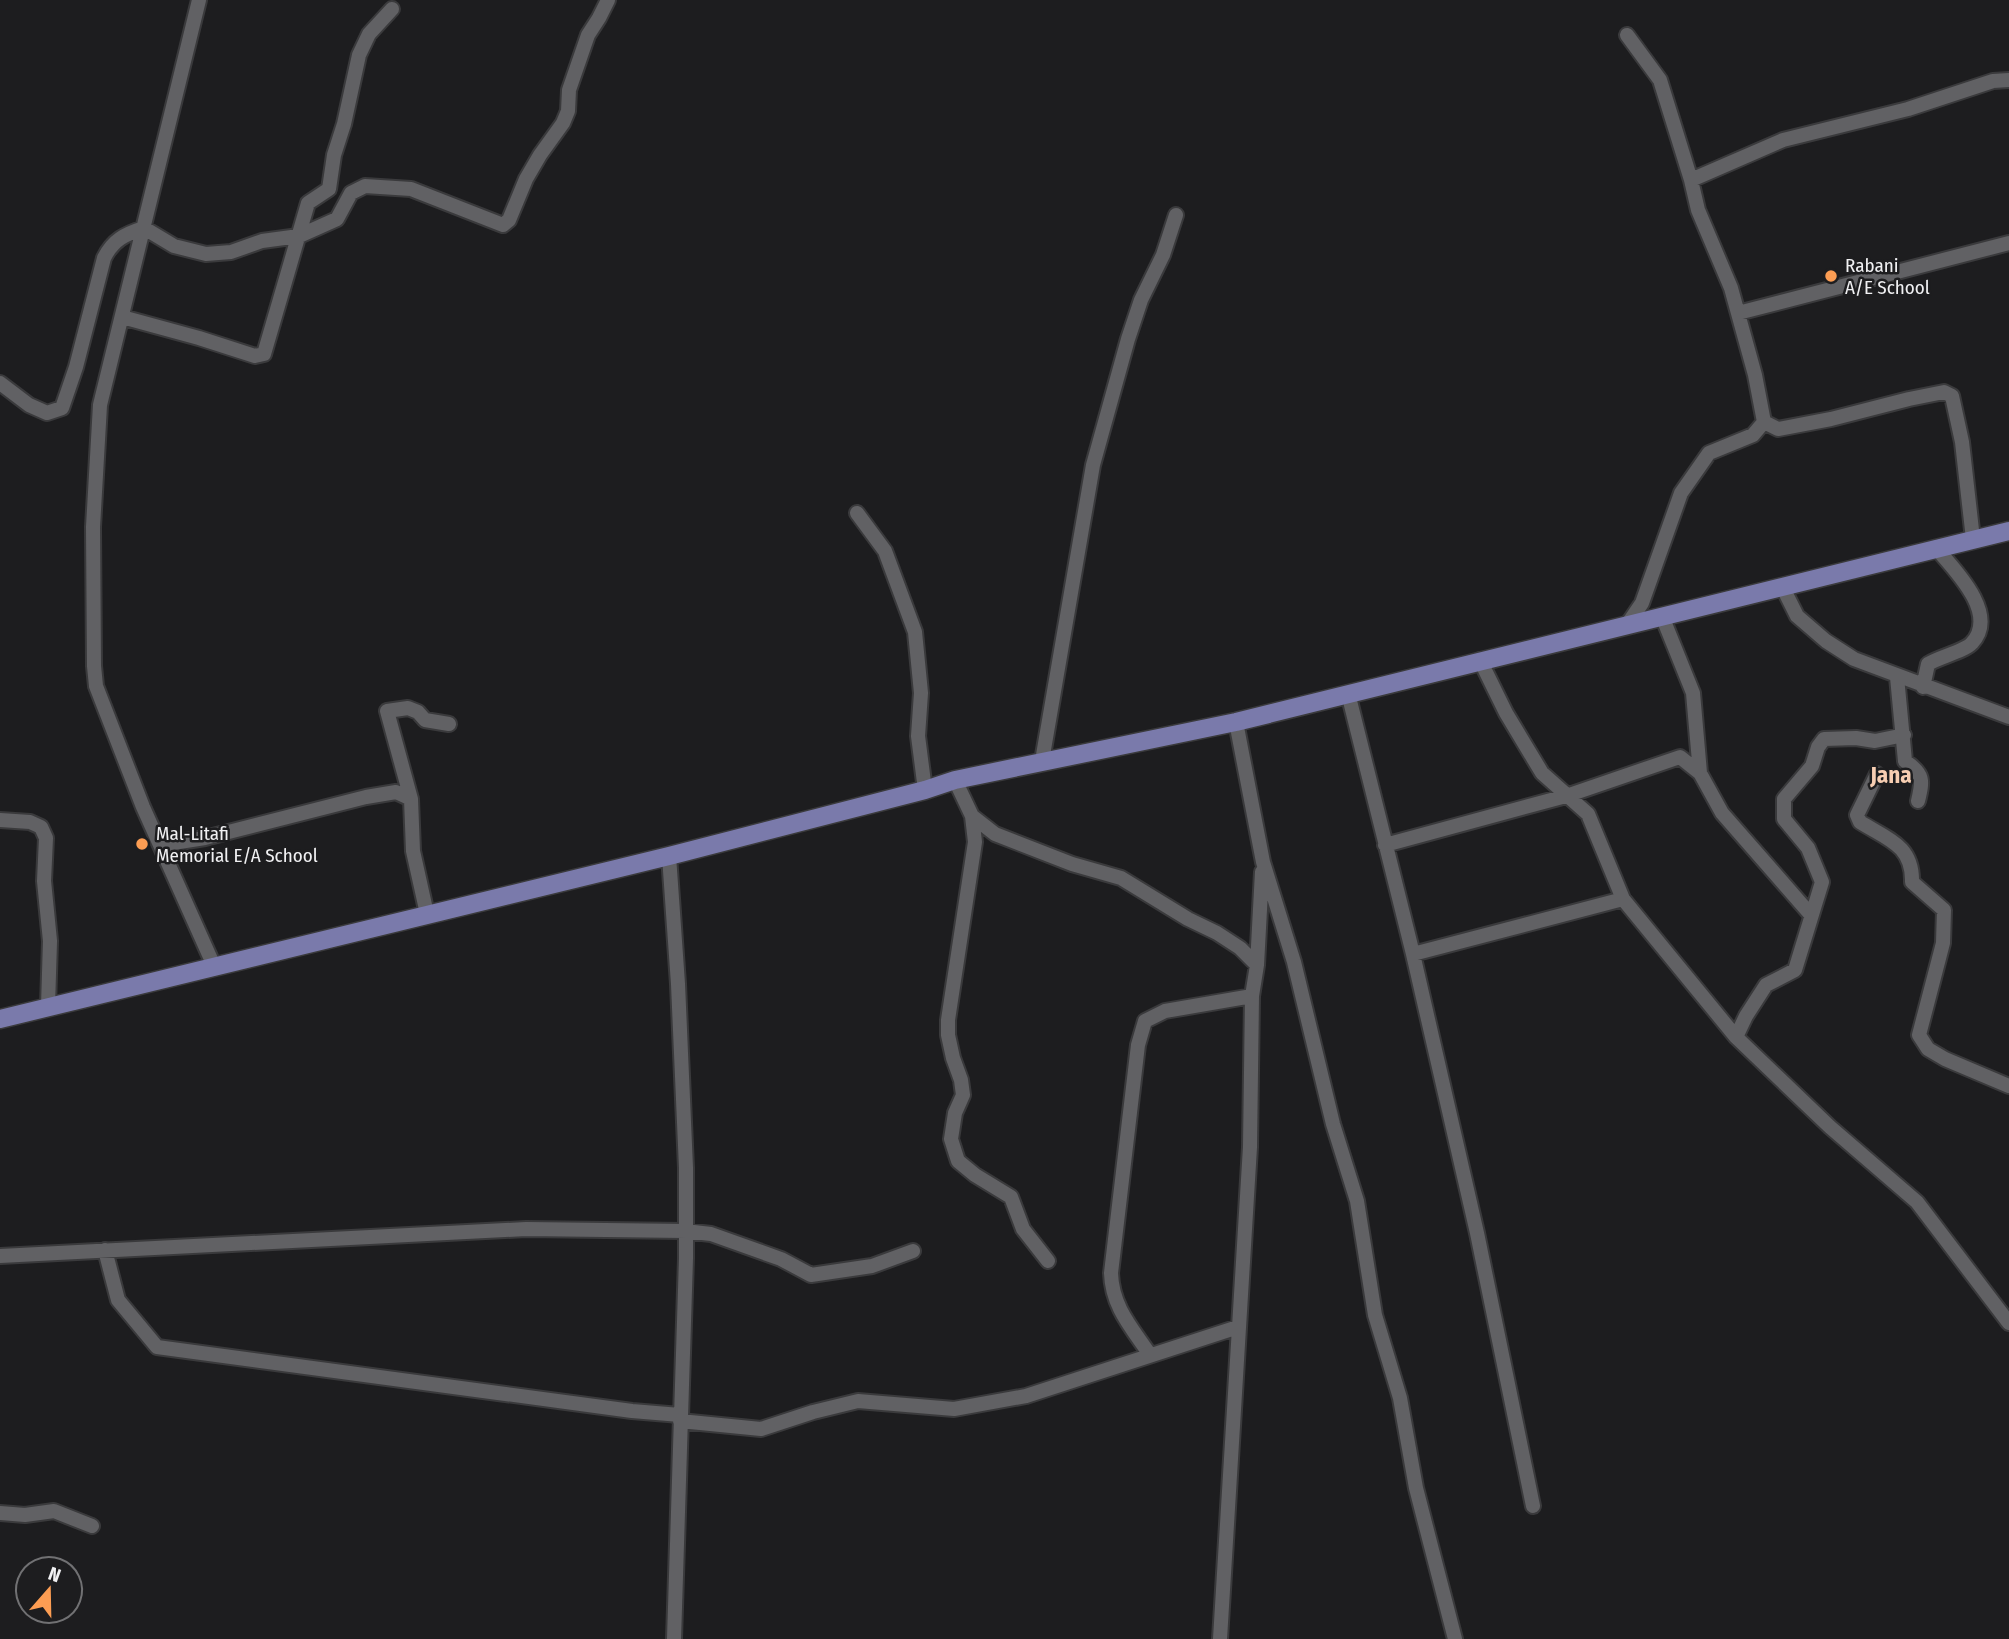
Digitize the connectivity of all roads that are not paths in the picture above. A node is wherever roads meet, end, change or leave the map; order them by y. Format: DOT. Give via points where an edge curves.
graph roads {
  1 [pos="199,0"];
  2 [pos="608,0"];
  3 [pos="392,9"];
  4 [pos="1627,35"];
  5 [pos="2009,80"];
  6 [pos="1691,180"];
  7 [pos="1176,215"];
  8 [pos="144,228"];
  9 [pos="299,236"];
  10 [pos="2009,243"];
  11 [pos="1738,313"];
  12 [pos="122,317"];
  13 [pos="0,383"];
  14 [pos="1764,422"];
  15 [pos="857,513"];
  16 [pos="2009,531"];
  17 [pos="1973,540"];
  18 [pos="1936,548"];
  19 [pos="1782,586"];
  20 [pos="1662,616"];
  21 [pos="1627,625"];
  22 [pos="1480,660"];
  23 [pos="1897,677"];
  24 [pos="1923,687"];
  25 [pos="1348,694"];
  26 [pos="2009,718"];
  27 [pos="1236,722"];
  28 [pos="449,724"];
  29 [pos="1904,735"];
  30 [pos="1042,761"];
  31 [pos="1700,774"];
  32 [pos="1877,774"];
  33 [pos="955,780"];
  34 [pos="925,790"];
  35 [pos="1566,796"];
  36 [pos="411,799"];
  37 [pos="1918,802"];
  38 [pos="972,816"];
  39 [pos="0,820"];
  40 [pos="160,845"];
  41 [pos="1385,845"];
  42 [pos="669,856"];
  43 [pos="1263,862"];
  44 [pos="1623,899"];
  45 [pos="428,914"];
  46 [pos="1811,915"];
  47 [pos="1413,954"];
  48 [pos="1257,965"];
  49 [pos="214,966"];
  50 [pos="1252,996"];
  51 [pos="48,1006"];
  52 [pos="0,1019"];
  53 [pos="1736,1037"];
  54 [pos="2009,1087"];
  55 [pos="685,1231"];
  56 [pos="105,1250"];
  57 [pos="913,1251"];
  58 [pos="0,1256"];
  59 [pos="1048,1261"];
  60 [pos="2009,1323"];
  61 [pos="1238,1327"];
  62 [pos="1150,1355"];
  63 [pos="680,1418"];
  64 [pos="1533,1506"];
  65 [pos="0,1513"];
  66 [pos="92,1526"];
  67 [pos="674,1639"];
  68 [pos="1220,1639"];
  69 [pos="1455,1639"];
  1 -- 8 [label="street"];
  2 -- 9 [label="street" via="588,35 563,123 540,155 503,225 411,189 365,186 351,193 337,219"];
  3 -- 9 [label="street" via="369,34 359,55 329,189 308,203"];
  4 -- 6 [label="street" via="1660,80"];
  5 -- 6 [label="street" via="1783,140"];
  6 -- 11 [label="street"];
  7 -- 30 [label="street" via="1132,326 1093,465"];
  8 -- 9 [label="street" via="174,246 206,254"];
  8 -- 12 [label="street"];
  8 -- 13 [label="street" via="124,235 104,258 62,408 47,413"];
  9 -- 12 [label="street" via="264,354 256,356"];
  10 -- 11 [label="street"];
  11 -- 14 [label="street"];
  12 -- 40 [label="street" via="100,405 93,527 93,666 96,687"];
  14 -- 17 [label="street" via="1778,429 1909,399 1944,393 1952,396"];
  14 -- 21 [label="street" via="1753,435 1709,453 1681,494 1642,603"];
  15 -- 34 [label="street" via="885,551 915,632 921,693 918,736"];
  16 -- 17 [label="main road"];
  17 -- 18 [label="main road"];
  18 -- 19 [label="main road"];
  18 -- 24 [label="street" via="1981,611 1979,632 1971,645 1928,664"];
  19 -- 20 [label="main road"];
  19 -- 23 [label="street" via="1797,616 1826,641"];
  20 -- 21 [label="main road"];
  20 -- 31 [label="street" via="1693,693"];
  21 -- 22 [label="main road"];
  22 -- 25 [label="main road"];
  22 -- 35 [label="street" via="1542,772"];
  23 -- 24 [label="street"];
  23 -- 29 [label="street"];
  24 -- 26 [label="street"];
  25 -- 27 [label="main road"];
  25 -- 41 [label="street"];
  27 -- 30 [label="main road"];
  27 -- 43 [label="street"];
  28 -- 36 [label="street" via="425,720 408,708 387,711"];
  29 -- 37 [label="street" via="1905,761 1918,770 1922,782"];
  29 -- 46 [label="street" via="1875,741 1824,739 1812,766 1784,799 1784,819 1808,848 1822,882"];
  30 -- 33 [label="main road"];
  31 -- 35 [label="street" via="1680,757"];
  31 -- 46 [label="street" via="1722,813"];
  32 -- 54 [label="street" via="1857,815 1860,822 1905,850 1912,882 1944,910 1943,943 1919,1035 1928,1049"];
  33 -- 34 [label="main road"];
  33 -- 38 [label="street"];
  34 -- 42 [label="main road"];
  35 -- 41 [label="street"];
  35 -- 44 [label="street" via="1588,814"];
  36 -- 40 [label="street" via="396,792 366,797"];
  36 -- 45 [label="street" via="413,851"];
  38 -- 48 [label="street" via="1014,842 1121,878 1217,933"];
  38 -- 59 [label="street" via="975,842 948,1020 963,1095 951,1139 958,1161 1011,1197 1023,1229"];
  39 -- 51 [label="street" via="30,822 41,827 46,838"];
  40 -- 49 [label="street"];
  41 -- 47 [label="street"];
  42 -- 45 [label="main road"];
  42 -- 55 [label="street" via="685,1142"];
  43 -- 48 [label="street"];
  43 -- 69 [label="street" via="1357,1201 1375,1315 1400,1398 1416,1488"];
  44 -- 47 [label="street"];
  44 -- 53 [label="street"];
  45 -- 49 [label="main road"];
  46 -- 53 [label="street" via="1795,970 1766,985"];
  47 -- 64 [label="street"];
  48 -- 50 [label="street"];
  49 -- 51 [label="main road"];
  50 -- 61 [label="street" via="1250,1147"];
  50 -- 62 [label="street" via="1166,1011 1145,1021 1138,1045 1111,1273 1112,1292 1124,1318"];
  51 -- 52 [label="main road"];
  53 -- 60 [label="street" via="1917,1202"];
  55 -- 56 [label="street" via="526,1229"];
  55 -- 57 [label="street" via="711,1234 811,1275 872,1266"];
  55 -- 63 [label="street"];
  56 -- 58 [label="street"];
  56 -- 63 [label="street" via="118,1300 157,1347"];
  61 -- 62 [label="street"];
  61 -- 68 [label="street"];
  62 -- 63 [label="street" via="1026,1396 954,1409 858,1401 761,1429"];
  63 -- 67 [label="street"];
  65 -- 66 [label="street" via="54,1511"];
}
